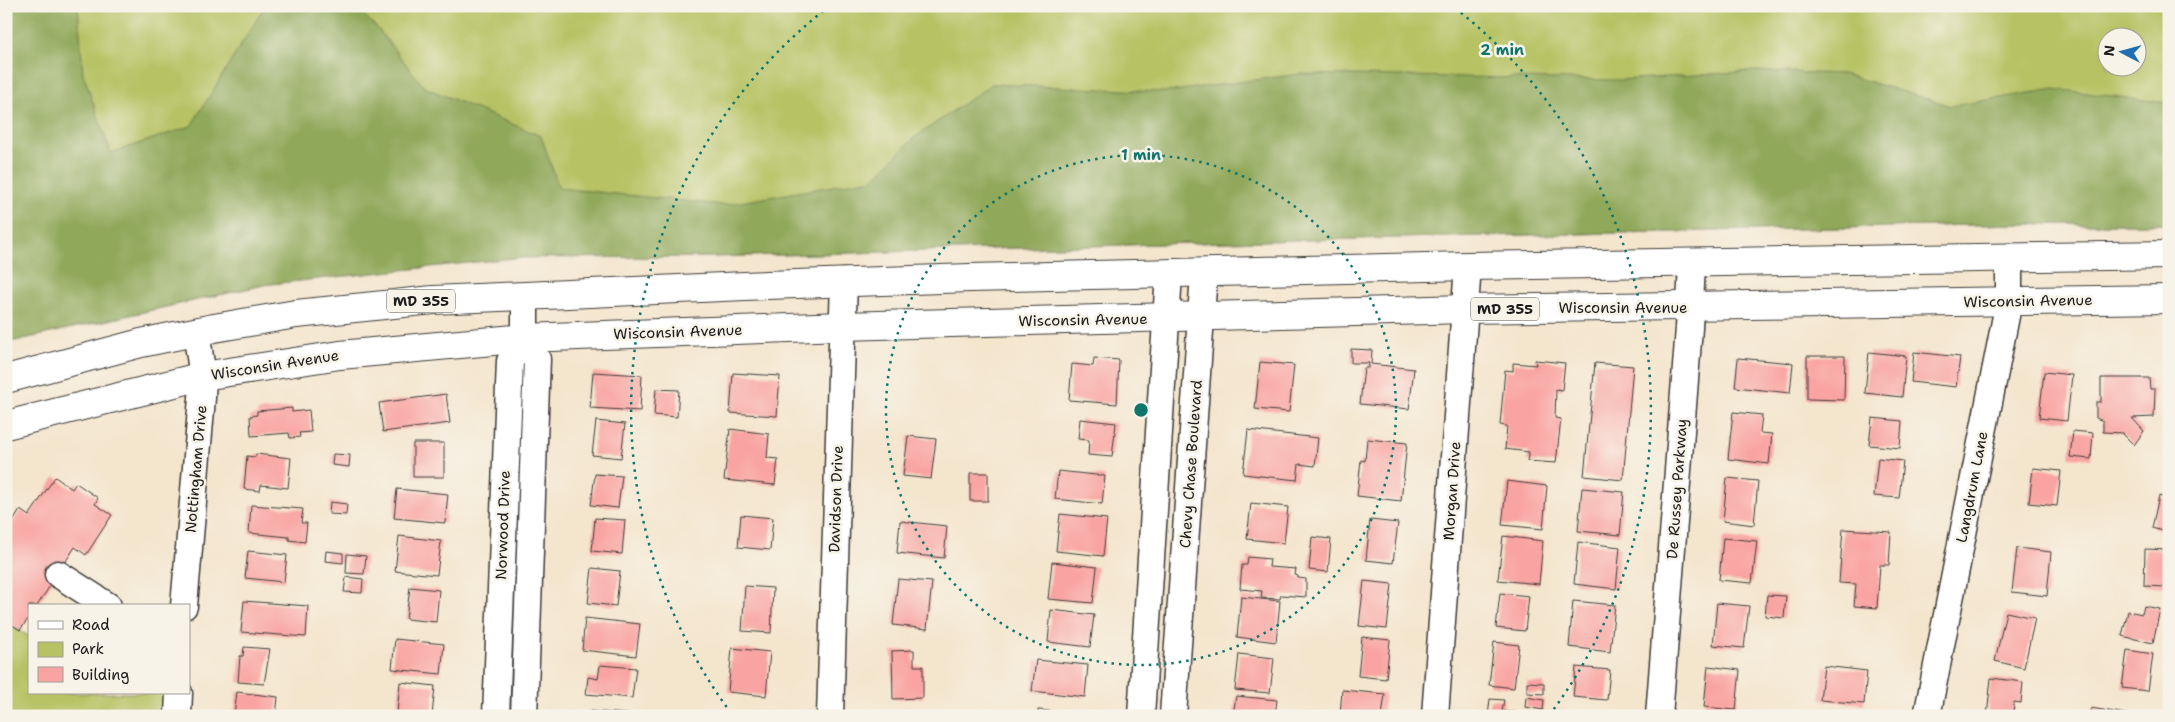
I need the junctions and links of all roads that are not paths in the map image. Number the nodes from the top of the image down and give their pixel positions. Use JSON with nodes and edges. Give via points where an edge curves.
{"nodes":[{"id":1,"x":2169,"y":254,"type":"edge"},
{"id":2,"x":2009,"y":257,"type":"junction"},
{"id":3,"x":1692,"y":263,"type":"junction"},
{"id":4,"x":1468,"y":266,"type":"junction"},
{"id":5,"x":1169,"y":274,"type":"junction"},
{"id":6,"x":1204,"y":274,"type":"junction"},
{"id":7,"x":844,"y":282,"type":"junction"},
{"id":8,"x":525,"y":296,"type":"junction"},
{"id":9,"x":2169,"y":299,"type":"edge"},
{"id":10,"x":2009,"y":301,"type":"junction"},
{"id":11,"x":1690,"y":307,"type":"junction"},
{"id":12,"x":1466,"y":309,"type":"junction"},
{"id":13,"x":1166,"y":318,"type":"junction"},
{"id":14,"x":1201,"y":318,"type":"junction"},
{"id":15,"x":842,"y":326,"type":"junction"},
{"id":16,"x":196,"y":332,"type":"junction"},
{"id":17,"x":525,"y":338,"type":"junction"},
{"id":18,"x":203,"y":376,"type":"junction"},
{"id":19,"x":6,"y":378,"type":"edge"},
{"id":20,"x":6,"y":425,"type":"edge"},
{"id":21,"x":501,"y":567,"type":"junction"},
{"id":22,"x":529,"y":568,"type":"junction"},
{"id":23,"x":58,"y":574,"type":"dead end"},
{"id":24,"x":105,"y":604,"type":"edge"},
{"id":25,"x":184,"y":604,"type":"edge"},
{"id":26,"x":1146,"y":651,"type":"junction"},
{"id":27,"x":1178,"y":654,"type":"junction"},
{"id":28,"x":179,"y":694,"type":"edge"},
{"id":29,"x":178,"y":716,"type":"edge"},
{"id":30,"x":496,"y":716,"type":"edge"},
{"id":31,"x":524,"y":716,"type":"edge"},
{"id":32,"x":830,"y":716,"type":"edge"},
{"id":33,"x":1140,"y":716,"type":"edge"},
{"id":34,"x":1173,"y":716,"type":"edge"},
{"id":35,"x":1435,"y":716,"type":"edge"},
{"id":36,"x":1659,"y":716,"type":"edge"},
{"id":37,"x":1927,"y":716,"type":"edge"}],
"edges":[{"from":1,"to":2,"type":"main road","number":"MD 355"},
{"from":2,"to":3,"type":"main road","number":"MD 355"},
{"from":2,"to":10,"type":"street","name":"Langdrum Lane"},
{"from":3,"to":4,"type":"main road","number":"MD 355"},
{"from":3,"to":11,"type":"street","name":"De Russey Parkway"},
{"from":4,"to":6,"type":"main road","number":"MD 355"},
{"from":4,"to":12,"type":"street","name":"Morgan Drive"},
{"from":5,"to":6,"type":"main road","number":"MD 355"},
{"from":5,"to":7,"type":"main road","number":"MD 355"},
{"from":5,"to":13,"type":"street"},
{"from":6,"to":14,"type":"street","name":"Chevy Chase Boulevard"},
{"from":7,"to":8,"type":"main road","number":"MD 355"},
{"from":7,"to":15,"type":"street","name":"Davidson Drive"},
{"from":8,"to":16,"type":"main road","number":"MD 355","via":[[432,300],[314,312]]},
{"from":8,"to":17,"type":"street","name":"Norwood Drive"},
{"from":9,"to":10,"type":"main road","name":"Wisconsin Avenue","number":"MD 355"},
{"from":10,"to":11,"type":"main road","name":"Wisconsin Avenue","number":"MD 355"},
{"from":10,"to":37,"type":"street","name":"Langdrum Lane"},
{"from":11,"to":12,"type":"main road","name":"Wisconsin Avenue","number":"MD 355"},
{"from":11,"to":36,"type":"street","name":"De Russey Parkway"},
{"from":12,"to":14,"type":"main road","name":"Wisconsin Avenue","number":"MD 355"},
{"from":12,"to":35,"type":"street","name":"Morgan Drive"},
{"from":13,"to":14,"type":"main road","name":"Wisconsin Avenue","number":"MD 355"},
{"from":13,"to":15,"type":"main road","name":"Wisconsin Avenue","number":"MD 355"},
{"from":13,"to":26,"type":"street"},
{"from":14,"to":27,"type":"street","name":"Chevy Chase Boulevard"},
{"from":15,"to":17,"type":"main road","name":"Wisconsin Avenue","number":"MD 355"},
{"from":15,"to":32,"type":"street","name":"Davidson Drive"},
{"from":16,"to":18,"type":"street","name":"Nottingham Drive"},
{"from":16,"to":19,"type":"main road","number":"MD 355"},
{"from":17,"to":18,"type":"main road","name":"Wisconsin Avenue","number":"MD 355","via":[[340,355]]},
{"from":17,"to":21,"type":"street","name":"Norwood Drive","via":[[510,361]]},
{"from":17,"to":22,"type":"street","name":"Norwood Drive","via":[[537,359]]},
{"from":18,"to":20,"type":"main road","name":"Wisconsin Avenue","number":"MD 355"},
{"from":18,"to":25,"type":"street","name":"Nottingham Drive"},
{"from":21,"to":22,"type":"street"},
{"from":21,"to":30,"type":"street","name":"Norwood Drive"},
{"from":22,"to":31,"type":"street","name":"Norwood Drive"},
{"from":23,"to":24,"type":"street"},
{"from":26,"to":27,"type":"street"},
{"from":26,"to":33,"type":"street"},
{"from":27,"to":34,"type":"street","name":"Chevy Chase Boulevard"},
{"from":28,"to":29,"type":"street"}]}
